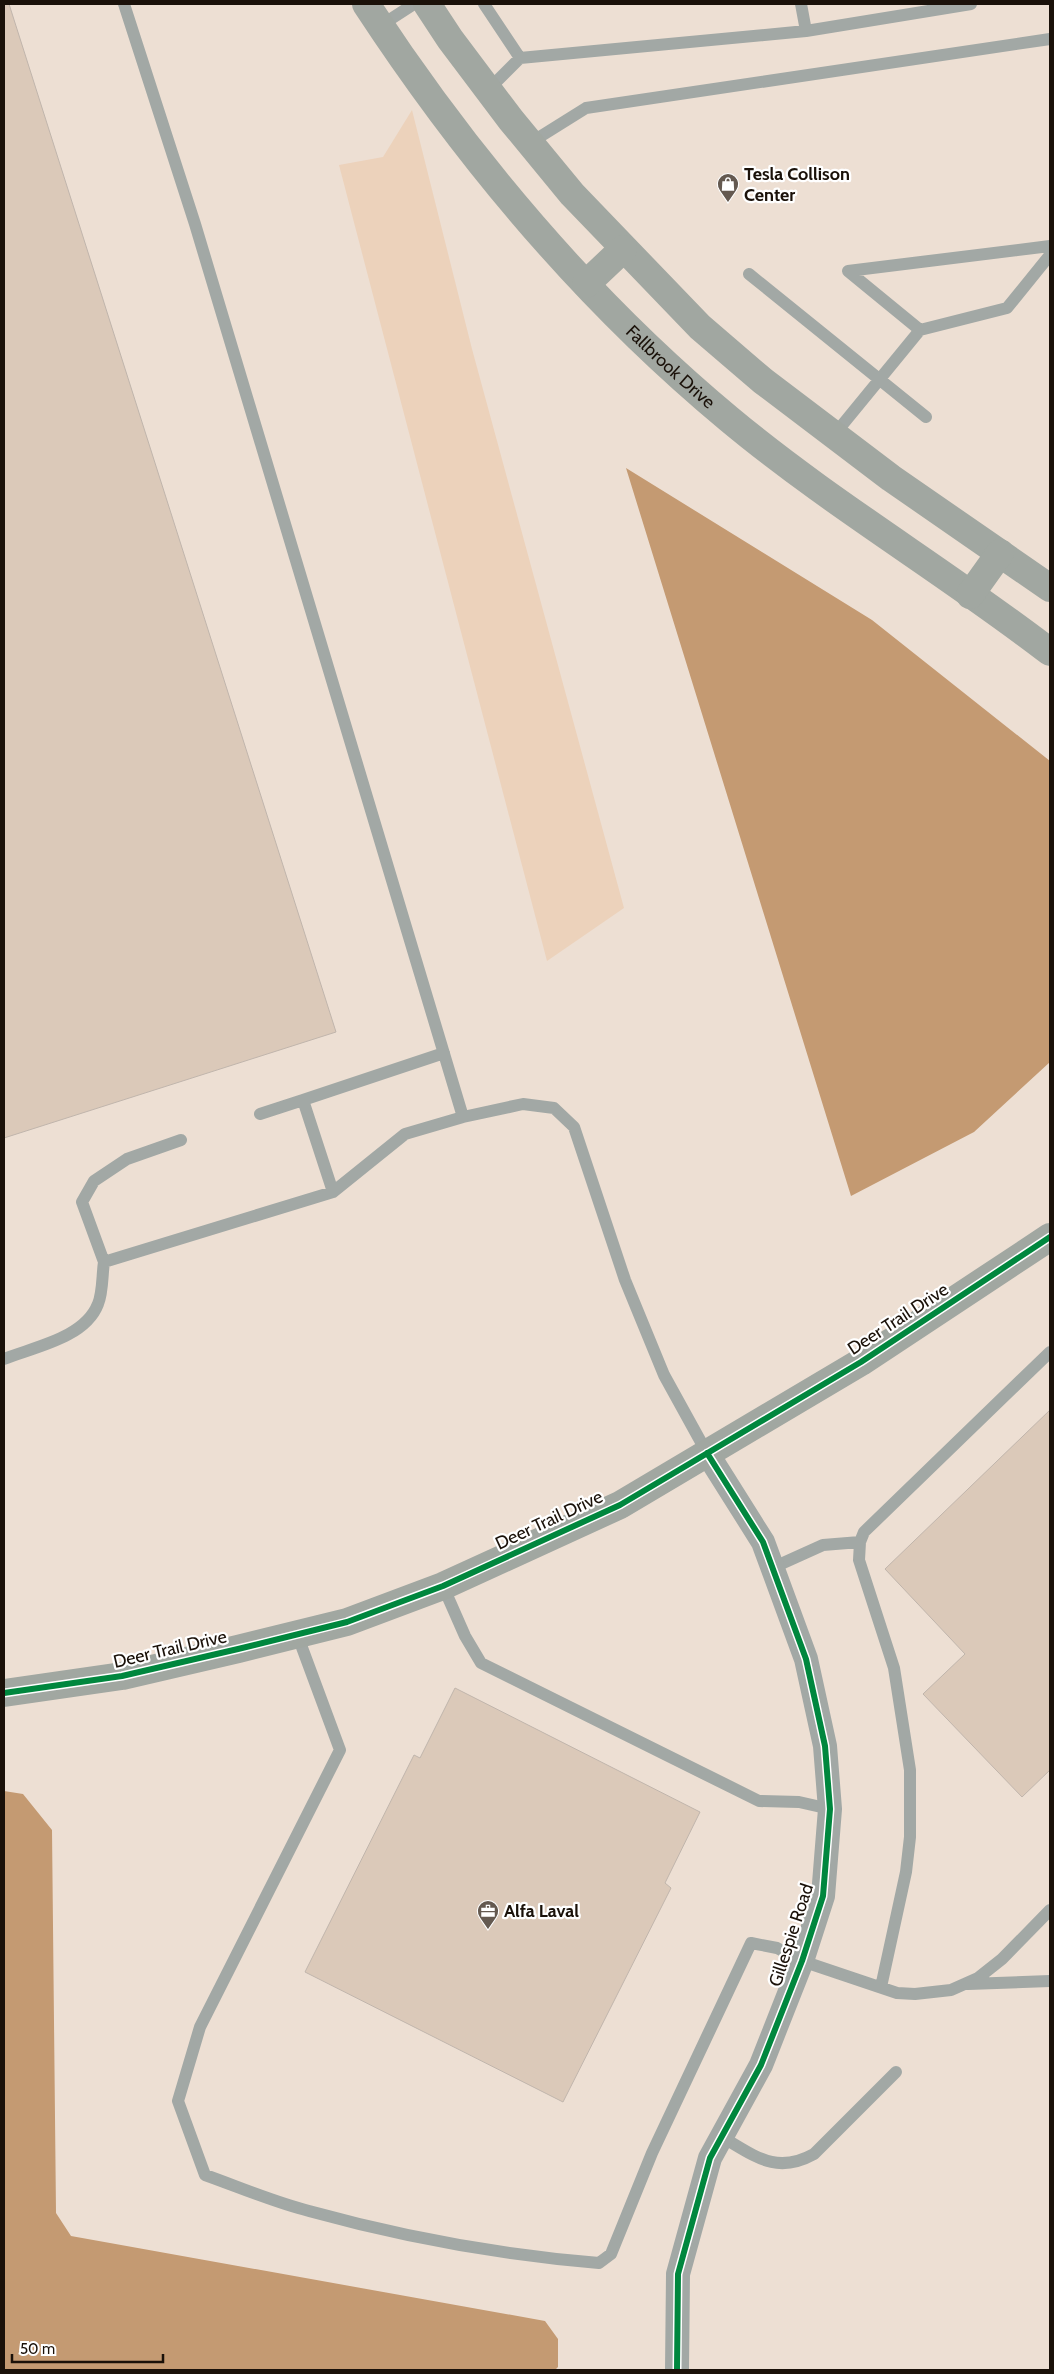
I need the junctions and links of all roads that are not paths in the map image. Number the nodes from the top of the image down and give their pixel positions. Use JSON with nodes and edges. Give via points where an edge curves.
{"nodes":[{"id":1,"x":124,"y":4,"type":"edge"},
{"id":2,"x":366,"y":4,"type":"edge"},
{"id":3,"x":414,"y":4,"type":"edge"},
{"id":4,"x":427,"y":4,"type":"edge"},
{"id":5,"x":484,"y":4,"type":"edge"},
{"id":6,"x":801,"y":4,"type":"edge"},
{"id":7,"x":971,"y":4,"type":"edge"},
{"id":8,"x":380,"y":26,"type":"junction"},
{"id":9,"x":806,"y":31,"type":"junction"},
{"id":10,"x":1050,"y":39,"type":"edge"},
{"id":11,"x":520,"y":58,"type":"junction"},
{"id":12,"x":488,"y":90,"type":"junction"},
{"id":13,"x":530,"y":143,"type":"junction"},
{"id":14,"x":1050,"y":246,"type":"edge"},
{"id":15,"x":623,"y":249,"type":"junction"},
{"id":16,"x":1050,"y":255,"type":"edge"},
{"id":17,"x":749,"y":274,"type":"dead end"},
{"id":18,"x":586,"y":284,"type":"junction"},
{"id":19,"x":920,"y":330,"type":"junction"},
{"id":20,"x":879,"y":380,"type":"junction"},
{"id":21,"x":926,"y":417,"type":"dead end"},
{"id":22,"x":834,"y":435,"type":"junction"},
{"id":23,"x":1000,"y":553,"type":"junction"},
{"id":24,"x":1050,"y":588,"type":"edge"},
{"id":25,"x":970,"y":595,"type":"junction"},
{"id":26,"x":1050,"y":652,"type":"edge"},
{"id":27,"x":444,"y":1053,"type":"junction"},
{"id":28,"x":303,"y":1100,"type":"junction"},
{"id":29,"x":260,"y":1114,"type":"dead end"},
{"id":30,"x":463,"y":1117,"type":"junction"},
{"id":31,"x":181,"y":1140,"type":"dead end"},
{"id":32,"x":333,"y":1192,"type":"junction"},
{"id":33,"x":1050,"y":1237,"type":"edge"},
{"id":34,"x":104,"y":1262,"type":"junction"},
{"id":35,"x":1050,"y":1352,"type":"edge"},
{"id":36,"x":4,"y":1358,"type":"edge"},
{"id":37,"x":707,"y":1453,"type":"junction"},
{"id":38,"x":860,"y":1542,"type":"junction"},
{"id":39,"x":772,"y":1568,"type":"junction"},
{"id":40,"x":443,"y":1586,"type":"junction"},
{"id":41,"x":297,"y":1634,"type":"junction"},
{"id":42,"x":4,"y":1693,"type":"edge"},
{"id":43,"x":830,"y":1809,"type":"junction"},
{"id":44,"x":1050,"y":1910,"type":"edge"},
{"id":45,"x":802,"y":1961,"type":"junction"},
{"id":46,"x":1050,"y":1981,"type":"edge"},
{"id":47,"x":962,"y":1984,"type":"junction"},
{"id":48,"x":881,"y":1987,"type":"junction"},
{"id":49,"x":896,"y":2072,"type":"dead end"},
{"id":50,"x":722,"y":2137,"type":"junction"},
{"id":51,"x":677,"y":2370,"type":"edge"}],
"edges":[{"from":1,"to":27,"type":"lane","via":[[195,224]]},
{"from":2,"to":8,"type":"main road","name":"Fallbrook Drive"},
{"from":3,"to":8,"type":"lane"},
{"from":4,"to":12,"type":"main road"},
{"from":5,"to":11,"type":"lane"},
{"from":6,"to":9,"type":"lane"},
{"from":7,"to":9,"type":"lane"},
{"from":8,"to":18,"type":"main road","name":"Fallbrook Drive","via":[[471,152],[533,228]]},
{"from":9,"to":11,"type":"lane"},
{"from":10,"to":13,"type":"lane","via":[[586,108]]},
{"from":11,"to":12,"type":"lane"},
{"from":12,"to":13,"type":"main road"},
{"from":13,"to":15,"type":"main road"},
{"from":14,"to":19,"type":"lane","via":[[848,271]]},
{"from":15,"to":18,"type":"main road"},
{"from":15,"to":22,"type":"main road","via":[[700,327],[763,381]]},
{"from":16,"to":19,"type":"lane","via":[[1006,308]]},
{"from":17,"to":20,"type":"lane"},
{"from":18,"to":25,"type":"main road","name":"Fallbrook Drive","via":[[665,365],[731,421],[862,520]]},
{"from":19,"to":20,"type":"lane"},
{"from":20,"to":21,"type":"lane"},
{"from":20,"to":22,"type":"lane"},
{"from":22,"to":23,"type":"main road"},
{"from":23,"to":24,"type":"main road"},
{"from":23,"to":25,"type":"main road"},
{"from":25,"to":26,"type":"main road","name":"Fallbrook Drive"},
{"from":27,"to":28,"type":"lane"},
{"from":27,"to":30,"type":"lane"},
{"from":28,"to":29,"type":"lane"},
{"from":28,"to":32,"type":"lane"},
{"from":30,"to":32,"type":"lane","via":[[405,1134]]},
{"from":30,"to":37,"type":"lane","via":[[523,1104],[554,1108],[574,1126],[625,1280],[664,1375]]},
{"from":31,"to":34,"type":"lane","via":[[127,1159],[94,1181],[82,1202]]},
{"from":32,"to":34,"type":"lane"},
{"from":33,"to":37,"type":"main road","name":"Deer Trail Drive","via":[[860,1362]]},
{"from":34,"to":36,"type":"lane","via":[[98,1304],[88,1322],[66,1335]]},
{"from":35,"to":38,"type":"lane","via":[[864,1532]]},
{"from":37,"to":39,"type":"street","name":"Gillespie Road","via":[[763,1542]]},
{"from":37,"to":40,"type":"main road","name":"Deer Trail Drive","via":[[620,1505]]},
{"from":38,"to":39,"type":"lane","via":[[822,1545]]},
{"from":38,"to":48,"type":"lane","via":[[859,1560],[894,1668],[910,1770],[910,1837],[906,1872]]},
{"from":39,"to":43,"type":"street","name":"Gillespie Road","via":[[806,1659],[825,1746]]},
{"from":40,"to":41,"type":"main road","name":"Deer Trail Drive","via":[[347,1622]]},
{"from":40,"to":43,"type":"lane","via":[[481,1663],[759,1801],[798,1802]]},
{"from":41,"to":42,"type":"main road","name":"Deer Trail Drive","via":[[122,1676]]},
{"from":41,"to":45,"type":"lane","via":[[340,1750],[200,2027],[178,2102],[205,2175],[308,2211],[433,2239],[544,2258],[599,2263],[611,2254],[652,2153],[751,1943],[777,1948]]},
{"from":43,"to":45,"type":"street","name":"Gillespie Road","via":[[823,1896]]},
{"from":44,"to":47,"type":"lane","via":[[1002,1959],[978,1978]]},
{"from":45,"to":48,"type":"lane"},
{"from":45,"to":50,"type":"street","name":"Gillespie Road","via":[[761,2065]]},
{"from":46,"to":47,"type":"lane"},
{"from":47,"to":48,"type":"lane","via":[[951,1990],[915,1994],[897,1993]]},
{"from":49,"to":50,"type":"lane","via":[[814,2154],[802,2160],[790,2164],[770,2163]]},
{"from":50,"to":51,"type":"street","name":"Gillespie Road","via":[[710,2158],[678,2274]]}]}
